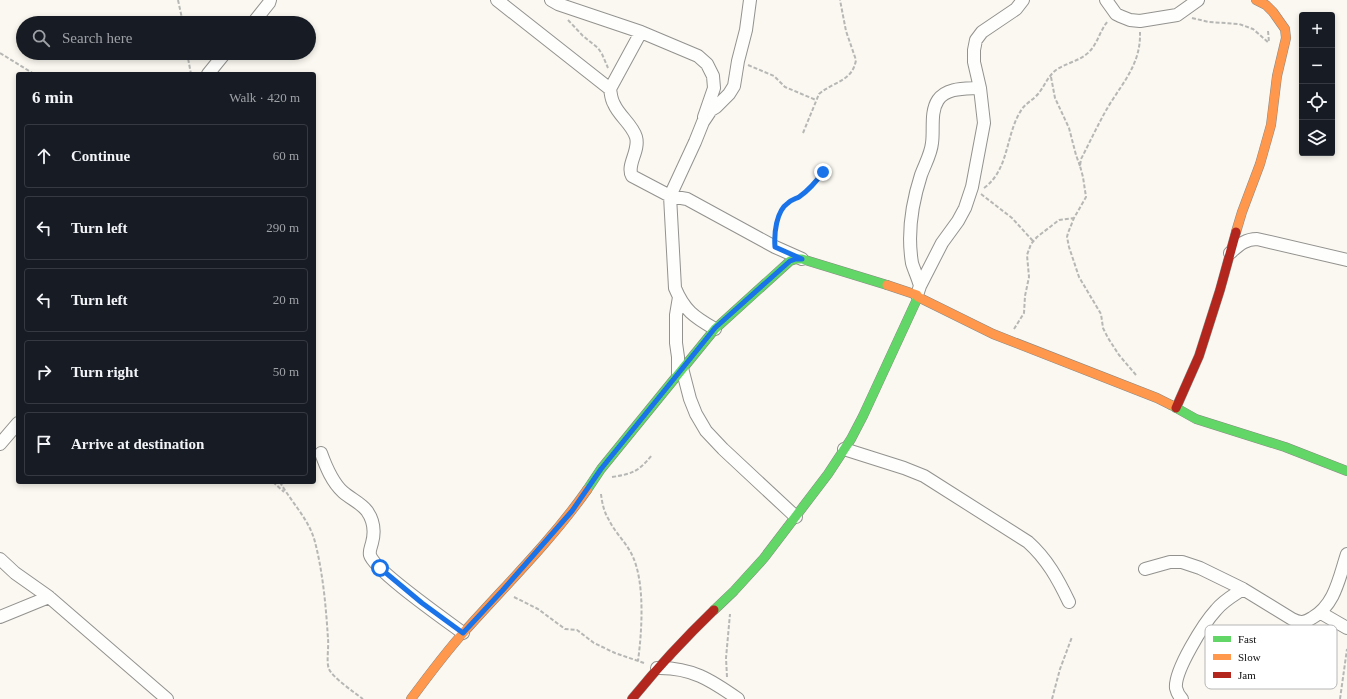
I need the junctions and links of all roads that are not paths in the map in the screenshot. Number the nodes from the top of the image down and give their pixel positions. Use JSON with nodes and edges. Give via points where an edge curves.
{"nodes":[{"id":1,"x":270,"y":0,"type":"edge"},
{"id":2,"x":497,"y":0,"type":"edge"},
{"id":3,"x":750,"y":0,"type":"edge"},
{"id":4,"x":1023,"y":0,"type":"edge"},
{"id":5,"x":1106,"y":0,"type":"edge"},
{"id":6,"x":1198,"y":0,"type":"edge"},
{"id":7,"x":1256,"y":0,"type":"edge"},
{"id":8,"x":554,"y":2,"type":"edge"},
{"id":9,"x":259,"y":16,"type":"edge"},
{"id":10,"x":641,"y":32,"type":"junction"},
{"id":11,"x":219,"y":60,"type":"edge"},
{"id":12,"x":210,"y":72,"type":"edge"},
{"id":13,"x":611,"y":86,"type":"junction"},
{"id":14,"x":980,"y":88,"type":"junction"},
{"id":15,"x":702,"y":122,"type":"junction"},
{"id":16,"x":670,"y":196,"type":"junction"},
{"id":17,"x":1230,"y":253,"type":"junction"},
{"id":18,"x":802,"y":259,"type":"junction"},
{"id":19,"x":1347,"y":260,"type":"edge"},
{"id":20,"x":918,"y":293,"type":"junction"},
{"id":21,"x":679,"y":297,"type":"junction"},
{"id":22,"x":715,"y":328,"type":"junction"},
{"id":23,"x":680,"y":370,"type":"junction"},
{"id":24,"x":1176,"y":408,"type":"junction"},
{"id":25,"x":16,"y":425,"type":"edge"},
{"id":26,"x":0,"y":444,"type":"edge"},
{"id":27,"x":844,"y":449,"type":"junction"},
{"id":28,"x":320,"y":453,"type":"dead end"},
{"id":29,"x":1347,"y":471,"type":"edge"},
{"id":30,"x":796,"y":517,"type":"junction"},
{"id":31,"x":1347,"y":554,"type":"edge"},
{"id":32,"x":0,"y":559,"type":"edge"},
{"id":33,"x":1145,"y":569,"type":"dead end"},
{"id":34,"x":1243,"y":589,"type":"junction"},
{"id":35,"x":49,"y":597,"type":"junction"},
{"id":36,"x":1069,"y":602,"type":"dead end"},
{"id":37,"x":1321,"y":613,"type":"junction"},
{"id":38,"x":0,"y":617,"type":"edge"},
{"id":39,"x":1205,"y":625,"type":"edge"},
{"id":40,"x":1205,"y":625,"type":"edge"},
{"id":41,"x":1347,"y":628,"type":"edge"},
{"id":42,"x":463,"y":633,"type":"junction"},
{"id":43,"x":657,"y":668,"type":"junction"},
{"id":44,"x":167,"y":699,"type":"edge"},
{"id":45,"x":411,"y":699,"type":"edge"},
{"id":46,"x":632,"y":699,"type":"edge"},
{"id":47,"x":738,"y":699,"type":"edge"},
{"id":48,"x":1182,"y":699,"type":"edge"}],
"edges":[{"from":1,"to":9,"type":"street"},
{"from":2,"to":13,"type":"street"},
{"from":3,"to":15,"type":"street","via":[[746,30],[732,89]]},
{"from":4,"to":14,"type":"street","via":[[1016,9],[977,37],[974,62]]},
{"from":5,"to":6,"type":"street","via":[[1116,14],[1140,21],[1177,14]]},
{"from":7,"to":17,"type":"street","via":[[1268,6],[1285,29],[1286,38],[1277,76],[1271,125]]},
{"from":8,"to":10,"type":"street"},
{"from":10,"to":13,"type":"street"},
{"from":10,"to":15,"type":"street","via":[[698,56],[707,64],[713,76],[714,88]]},
{"from":11,"to":12,"type":"street"},
{"from":13,"to":16,"type":"street","via":[[612,102],[636,136],[637,148],[630,170],[632,176]]},
{"from":14,"to":20,"type":"street","via":[[984,123],[972,187],[965,208],[942,243]]},
{"from":14,"to":20,"type":"street","via":[[952,90],[942,96],[936,106],[932,142],[911,216],[912,263]]},
{"from":15,"to":16,"type":"street"},
{"from":16,"to":18,"type":"street","via":[[687,199]]},
{"from":16,"to":21,"type":"street","via":[[675,288]]},
{"from":17,"to":19,"type":"street","via":[[1243,242],[1257,239]]},
{"from":17,"to":24,"type":"street","via":[[1199,356]]},
{"from":18,"to":20,"type":"street"},
{"from":18,"to":22,"type":"street","via":[[790,261]]},
{"from":20,"to":24,"type":"street","via":[[1007,340],[1157,398]]},
{"from":20,"to":27,"type":"street","via":[[863,416]]},
{"from":21,"to":22,"type":"street","via":[[687,309],[701,321]]},
{"from":21,"to":23,"type":"street","via":[[676,342]]},
{"from":22,"to":23,"type":"street"},
{"from":23,"to":30,"type":"street","via":[[696,414],[706,431]]},
{"from":23,"to":42,"type":"street","via":[[601,469],[572,511]]},
{"from":24,"to":29,"type":"street","via":[[1196,420],[1285,447]]},
{"from":25,"to":26,"type":"street"},
{"from":27,"to":30,"type":"street"},
{"from":27,"to":36,"type":"street","via":[[924,476],[1028,542],[1041,554]]},
{"from":28,"to":42,"type":"street","via":[[335,482],[343,492],[367,511],[373,522],[374,533],[369,554],[372,559],[416,598]]},
{"from":30,"to":43,"type":"street","via":[[734,591]]},
{"from":31,"to":37,"type":"street","via":[[1328,606]]},
{"from":32,"to":35,"type":"street"},
{"from":33,"to":34,"type":"street","via":[[1170,562],[1182,562]]},
{"from":34,"to":37,"type":"street","via":[[1292,620],[1307,621]]},
{"from":34,"to":39,"type":"street","via":[[1216,609]]},
{"from":35,"to":38,"type":"street"},
{"from":35,"to":44,"type":"street"},
{"from":37,"to":41,"type":"street"},
{"from":40,"to":48,"type":"street","via":[[1182,664],[1177,680],[1176,689]]},
{"from":42,"to":45,"type":"street"},
{"from":43,"to":46,"type":"street"},
{"from":43,"to":47,"type":"street","via":[[689,671]]}]}
